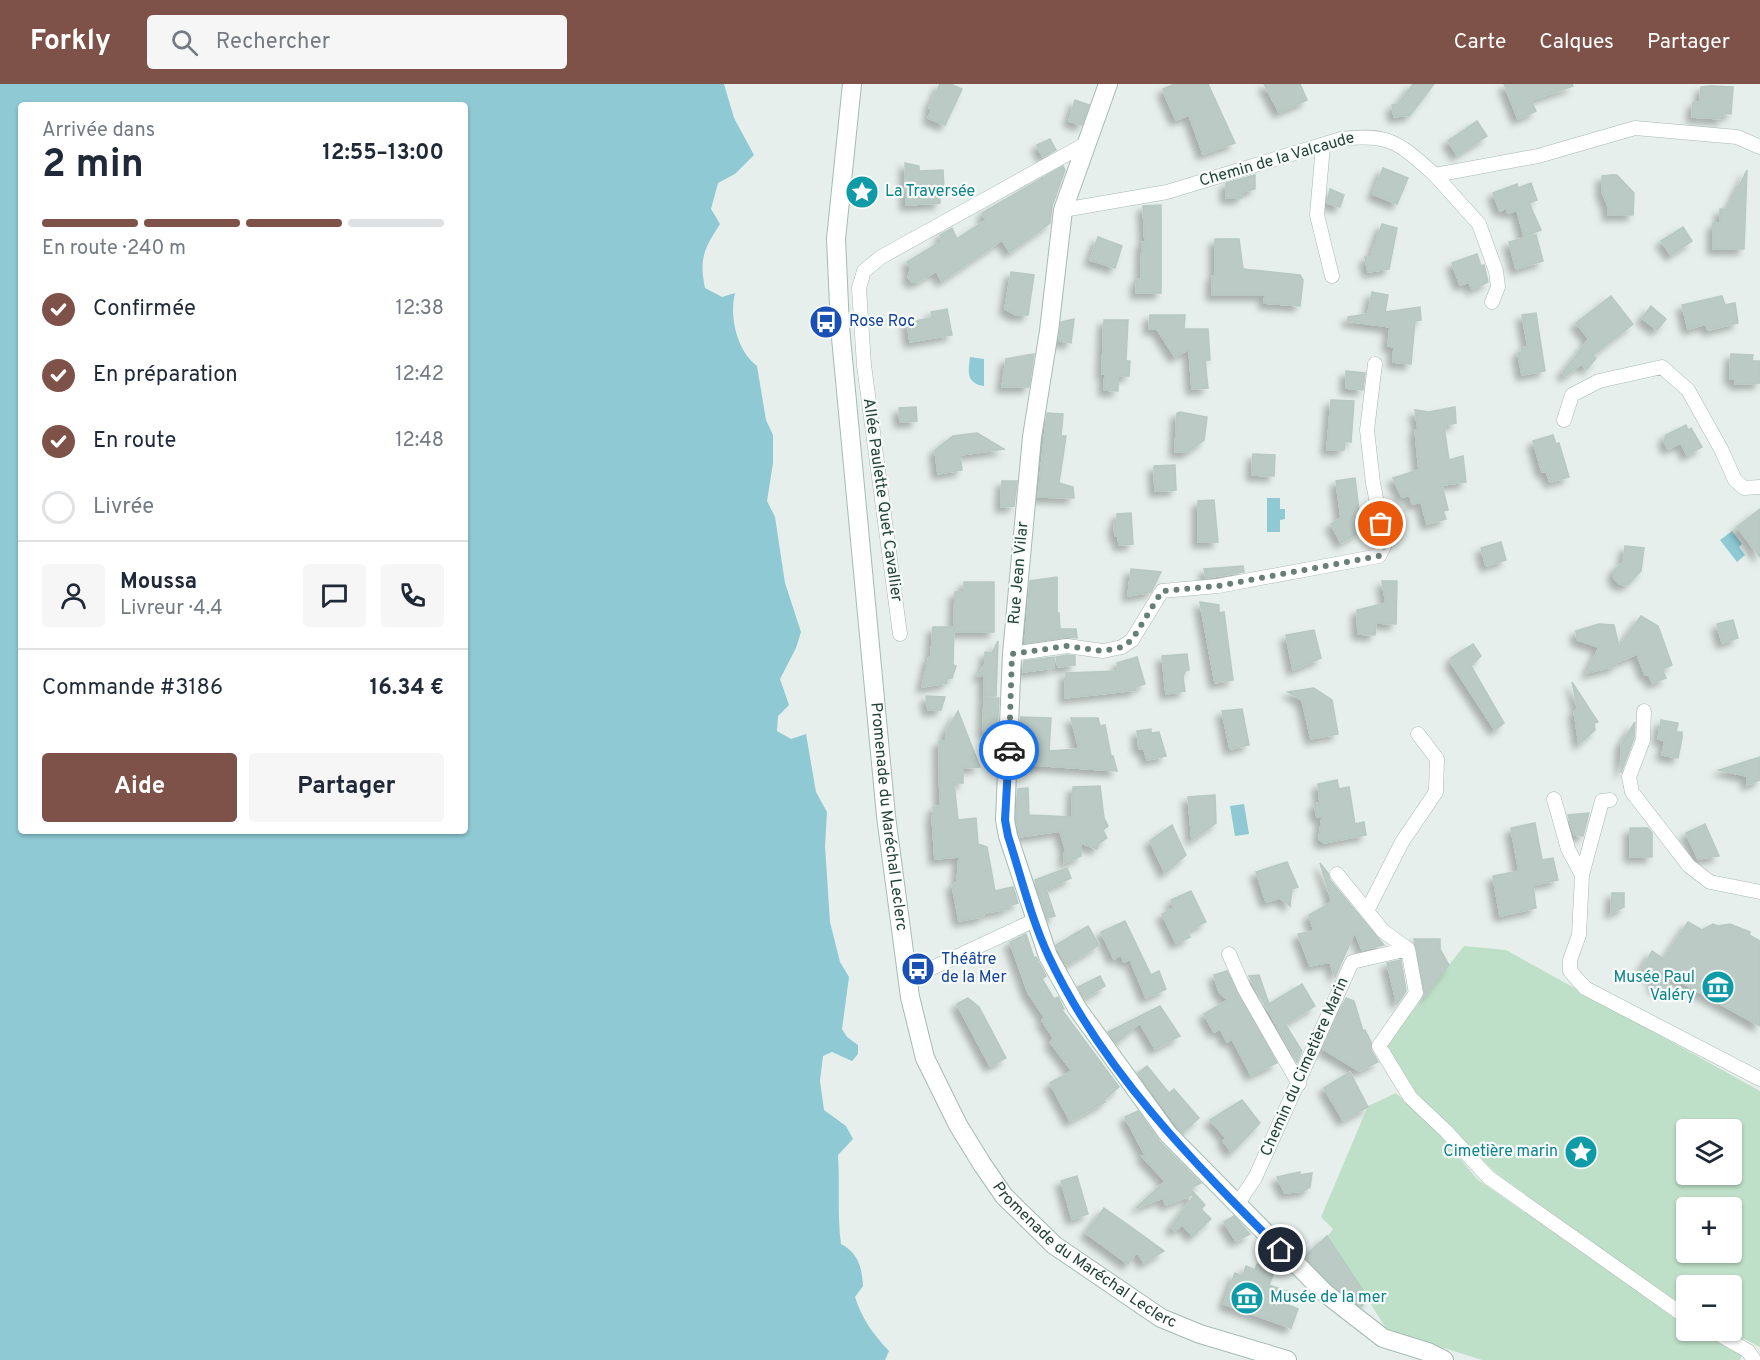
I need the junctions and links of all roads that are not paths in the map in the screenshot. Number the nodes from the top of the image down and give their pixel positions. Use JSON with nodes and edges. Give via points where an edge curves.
{"nodes":[{"id":1,"x":852,"y":84,"type":"edge"},
{"id":2,"x":1108,"y":84,"type":"edge"},
{"id":3,"x":1089,"y":142,"type":"junction"},
{"id":4,"x":1323,"y":145,"type":"junction"},
{"id":5,"x":1760,"y":147,"type":"edge"},
{"id":6,"x":1435,"y":175,"type":"junction"},
{"id":7,"x":1063,"y":210,"type":"junction"},
{"id":8,"x":1332,"y":276,"type":"dead end"},
{"id":9,"x":1492,"y":302,"type":"dead end"},
{"id":10,"x":1375,"y":364,"type":"dead end"},
{"id":11,"x":864,"y":365,"type":"junction"},
{"id":12,"x":843,"y":367,"type":"junction"},
{"id":13,"x":1564,"y":420,"type":"dead end"},
{"id":14,"x":1760,"y":487,"type":"edge"},
{"id":15,"x":900,"y":634,"type":"dead end"},
{"id":16,"x":1012,"y":654,"type":"junction"},
{"id":17,"x":1644,"y":711,"type":"dead end"},
{"id":18,"x":1418,"y":734,"type":"dead end"},
{"id":19,"x":1603,"y":798,"type":"dead end"},
{"id":20,"x":1554,"y":799,"type":"dead end"},
{"id":21,"x":1337,"y":874,"type":"dead end"},
{"id":22,"x":1582,"y":875,"type":"junction"},
{"id":23,"x":1760,"y":892,"type":"edge"},
{"id":24,"x":1367,"y":911,"type":"junction"},
{"id":25,"x":1035,"y":920,"type":"junction"},
{"id":26,"x":1408,"y":949,"type":"junction"},
{"id":27,"x":1229,"y":954,"type":"dead end"},
{"id":28,"x":932,"y":968,"type":"dead end"},
{"id":29,"x":1760,"y":1079,"type":"edge"},
{"id":30,"x":1299,"y":1083,"type":"junction"},
{"id":31,"x":1236,"y":1206,"type":"junction"},
{"id":32,"x":1676,"y":1310,"type":"edge"},
{"id":33,"x":1730,"y":1341,"type":"edge"},
{"id":34,"x":1287,"y":1360,"type":"edge"},
{"id":35,"x":1444,"y":1360,"type":"edge"},
{"id":36,"x":1754,"y":1360,"type":"edge"}],
"edges":[{"from":1,"to":12,"type":"street","name":"Promenade du Maréchal Leclerc","via":[[836,239]]},
{"from":2,"to":3,"type":"street","name":"Rue Jean Vilar"},
{"from":3,"to":7,"type":"street","name":"Rue Jean Vilar"},
{"from":3,"to":11,"type":"street","name":"Allée Paulette Quet Cavallier","via":[[881,257],[864,271],[859,288]]},
{"from":4,"to":6,"type":"street","name":"Chemin de la Valcaude","via":[[1367,136],[1388,138]]},
{"from":4,"to":7,"type":"street","name":"Chemin de la Valcaude","via":[[1167,192]]},
{"from":4,"to":8,"type":"street","via":[[1317,215]]},
{"from":5,"to":6,"type":"street","via":[[1737,137],[1635,128],[1538,156]]},
{"from":6,"to":9,"type":"street","name":"Chemin de la Valcaude","via":[[1479,224],[1497,279]]},
{"from":7,"to":16,"type":"street","name":"Rue Jean Vilar","via":[[1032,437]]},
{"from":10,"to":16,"type":"street","via":[[1367,430],[1385,544],[1379,556],[1218,586],[1162,591],[1132,640],[1122,647],[1103,651],[1067,646]]},
{"from":11,"to":12,"type":"street"},
{"from":11,"to":15,"type":"street","name":"Allée Paulette Quet Cavallier"},
{"from":12,"to":34,"type":"street","name":"Promenade du Maréchal Leclerc","via":[[886,816],[910,997],[925,1058],[958,1125],[1004,1196],[1054,1245],[1161,1318]]},
{"from":13,"to":14,"type":"street","via":[[1572,395],[1599,381],[1662,367],[1688,390],[1735,480],[1744,488]]},
{"from":16,"to":25,"type":"street","name":"Rue Jean Vilar","via":[[1005,820]]},
{"from":17,"to":23,"type":"street","via":[[1643,740],[1629,777],[1632,792],[1689,866],[1710,882]]},
{"from":18,"to":24,"type":"street","via":[[1437,759],[1436,792],[1402,842]]},
{"from":19,"to":22,"type":"street"},
{"from":20,"to":22,"type":"street","via":[[1568,849]]},
{"from":21,"to":24,"type":"street"},
{"from":22,"to":29,"type":"street","via":[[1579,934],[1570,971],[1585,987]]},
{"from":24,"to":26,"type":"street","via":[[1383,931]]},
{"from":25,"to":28,"type":"street"},
{"from":25,"to":31,"type":"street","name":"Rue Jean Vilar","via":[[1048,956],[1071,998],[1112,1060],[1168,1134]]},
{"from":26,"to":30,"type":"street","name":"Chemin du Cimetière Marin","via":[[1352,962]]},
{"from":26,"to":32,"type":"street","via":[[1416,993],[1380,1046],[1410,1097],[1488,1177]]},
{"from":27,"to":30,"type":"street","via":[[1244,988]]},
{"from":30,"to":31,"type":"street","name":"Chemin du Cimetière Marin","via":[[1255,1178]]},
{"from":31,"to":35,"type":"street","name":"Rue Jean Vilar","via":[[1325,1293],[1383,1338]]},
{"from":33,"to":36,"type":"street","via":[[1748,1351]]}]}
